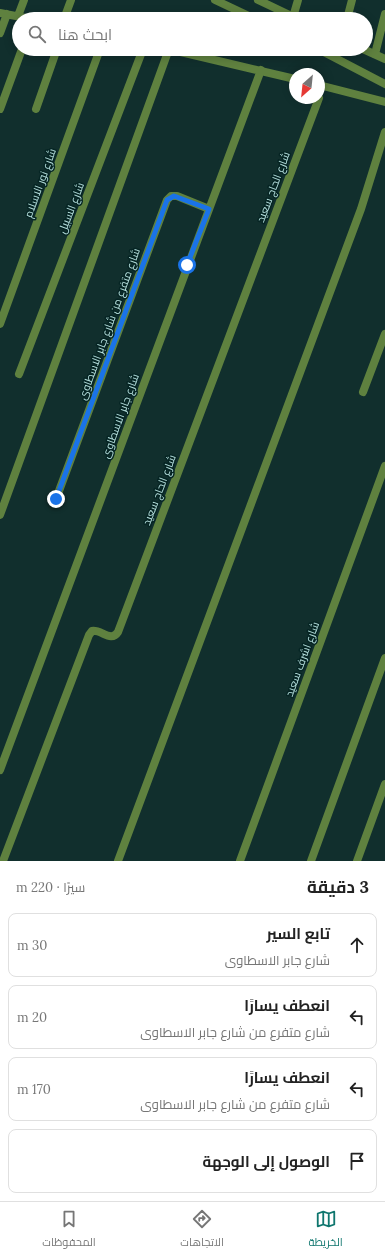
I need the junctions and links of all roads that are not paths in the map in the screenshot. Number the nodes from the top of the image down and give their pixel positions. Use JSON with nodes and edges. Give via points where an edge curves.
{"nodes":[{"id":1,"x":24,"y":0,"type":"edge"},
{"id":2,"x":71,"y":0,"type":"edge"},
{"id":3,"x":215,"y":0,"type":"edge"},
{"id":4,"x":258,"y":0,"type":"edge"},
{"id":5,"x":298,"y":0,"type":"edge"},
{"id":6,"x":352,"y":0,"type":"edge"},
{"id":7,"x":20,"y":12,"type":"edge"},
{"id":8,"x":67,"y":12,"type":"edge"},
{"id":9,"x":240,"y":12,"type":"edge"},
{"id":10,"x":283,"y":12,"type":"edge"},
{"id":11,"x":297,"y":12,"type":"edge"},
{"id":12,"x":348,"y":12,"type":"edge"},
{"id":13,"x":4,"y":13,"type":"edge"},
{"id":14,"x":385,"y":14,"type":"edge"},
{"id":15,"x":0,"y":33,"type":"edge"},
{"id":16,"x":375,"y":54,"type":"joint"},
{"id":17,"x":19,"y":56,"type":"edge"},
{"id":18,"x":55,"y":56,"type":"edge"},
{"id":19,"x":97,"y":56,"type":"edge"},
{"id":20,"x":140,"y":56,"type":"edge"},
{"id":21,"x":166,"y":56,"type":"edge"},
{"id":22,"x":200,"y":56,"type":"edge"},
{"id":23,"x":341,"y":56,"type":"edge"},
{"id":24,"x":385,"y":59,"type":"edge"},
{"id":25,"x":261,"y":70,"type":"junction"},
{"id":26,"x":289,"y":77,"type":"edge"},
{"id":27,"x":385,"y":84,"type":"edge"},
{"id":28,"x":325,"y":87,"type":"edge"},
{"id":29,"x":385,"y":102,"type":"edge"},
{"id":30,"x":317,"y":104,"type":"edge"},
{"id":31,"x":0,"y":108,"type":"edge"},
{"id":32,"x":36,"y":109,"type":"dead end"},
{"id":33,"x":385,"y":132,"type":"edge"},
{"id":34,"x":209,"y":209,"type":"junction"},
{"id":35,"x":0,"y":324,"type":"edge"},
{"id":36,"x":385,"y":334,"type":"edge"},
{"id":37,"x":19,"y":374,"type":"dead end"},
{"id":38,"x":363,"y":392,"type":"dead end"},
{"id":39,"x":385,"y":466,"type":"edge"},
{"id":40,"x":56,"y":499,"type":"dead end"},
{"id":41,"x":0,"y":515,"type":"edge"},
{"id":42,"x":385,"y":658,"type":"edge"},
{"id":43,"x":0,"y":770,"type":"edge"},
{"id":44,"x":385,"y":784,"type":"edge"},
{"id":45,"x":3,"y":861,"type":"edge"},
{"id":46,"x":118,"y":861,"type":"edge"},
{"id":47,"x":240,"y":861,"type":"edge"},
{"id":48,"x":312,"y":861,"type":"edge"},
{"id":49,"x":357,"y":861,"type":"edge"}],
"edges":[{"from":1,"to":7,"type":"street"},
{"from":2,"to":8,"type":"street"},
{"from":3,"to":9,"type":"street"},
{"from":4,"to":10,"type":"street"},
{"from":5,"to":11,"type":"street"},
{"from":6,"to":12,"type":"street"},
{"from":13,"to":15,"type":"street"},
{"from":14,"to":16,"type":"street"},
{"from":16,"to":24,"type":"street"},
{"from":17,"to":31,"type":"street"},
{"from":18,"to":32,"type":"street"},
{"from":19,"to":35,"type":"street","name":"شارع نور الاسلام"},
{"from":20,"to":37,"type":"street","name":"شارع السبيل"},
{"from":21,"to":41,"type":"street"},
{"from":22,"to":25,"type":"street"},
{"from":23,"to":27,"type":"street"},
{"from":25,"to":26,"type":"street"},
{"from":25,"to":34,"type":"street","name":"شارع جابر الاسطاوى"},
{"from":28,"to":29,"type":"street"},
{"from":30,"to":45,"type":"street","name":"شارع الحاج سعيد","via":[[118,632],[112,637],[97,630],[88,635]]},
{"from":33,"to":46,"type":"street","via":[[361,209]]},
{"from":34,"to":40,"type":"street","name":"شارع متفرع من شارع جابر الاسطاوى","via":[[176,196],[171,196],[167,200]]},
{"from":34,"to":43,"type":"street","name":"شارع جابر الاسطاوى"},
{"from":36,"to":38,"type":"street"},
{"from":39,"to":47,"type":"street","name":"شارع اشرف سعيد"},
{"from":42,"to":48,"type":"street"},
{"from":44,"to":49,"type":"street"}]}
